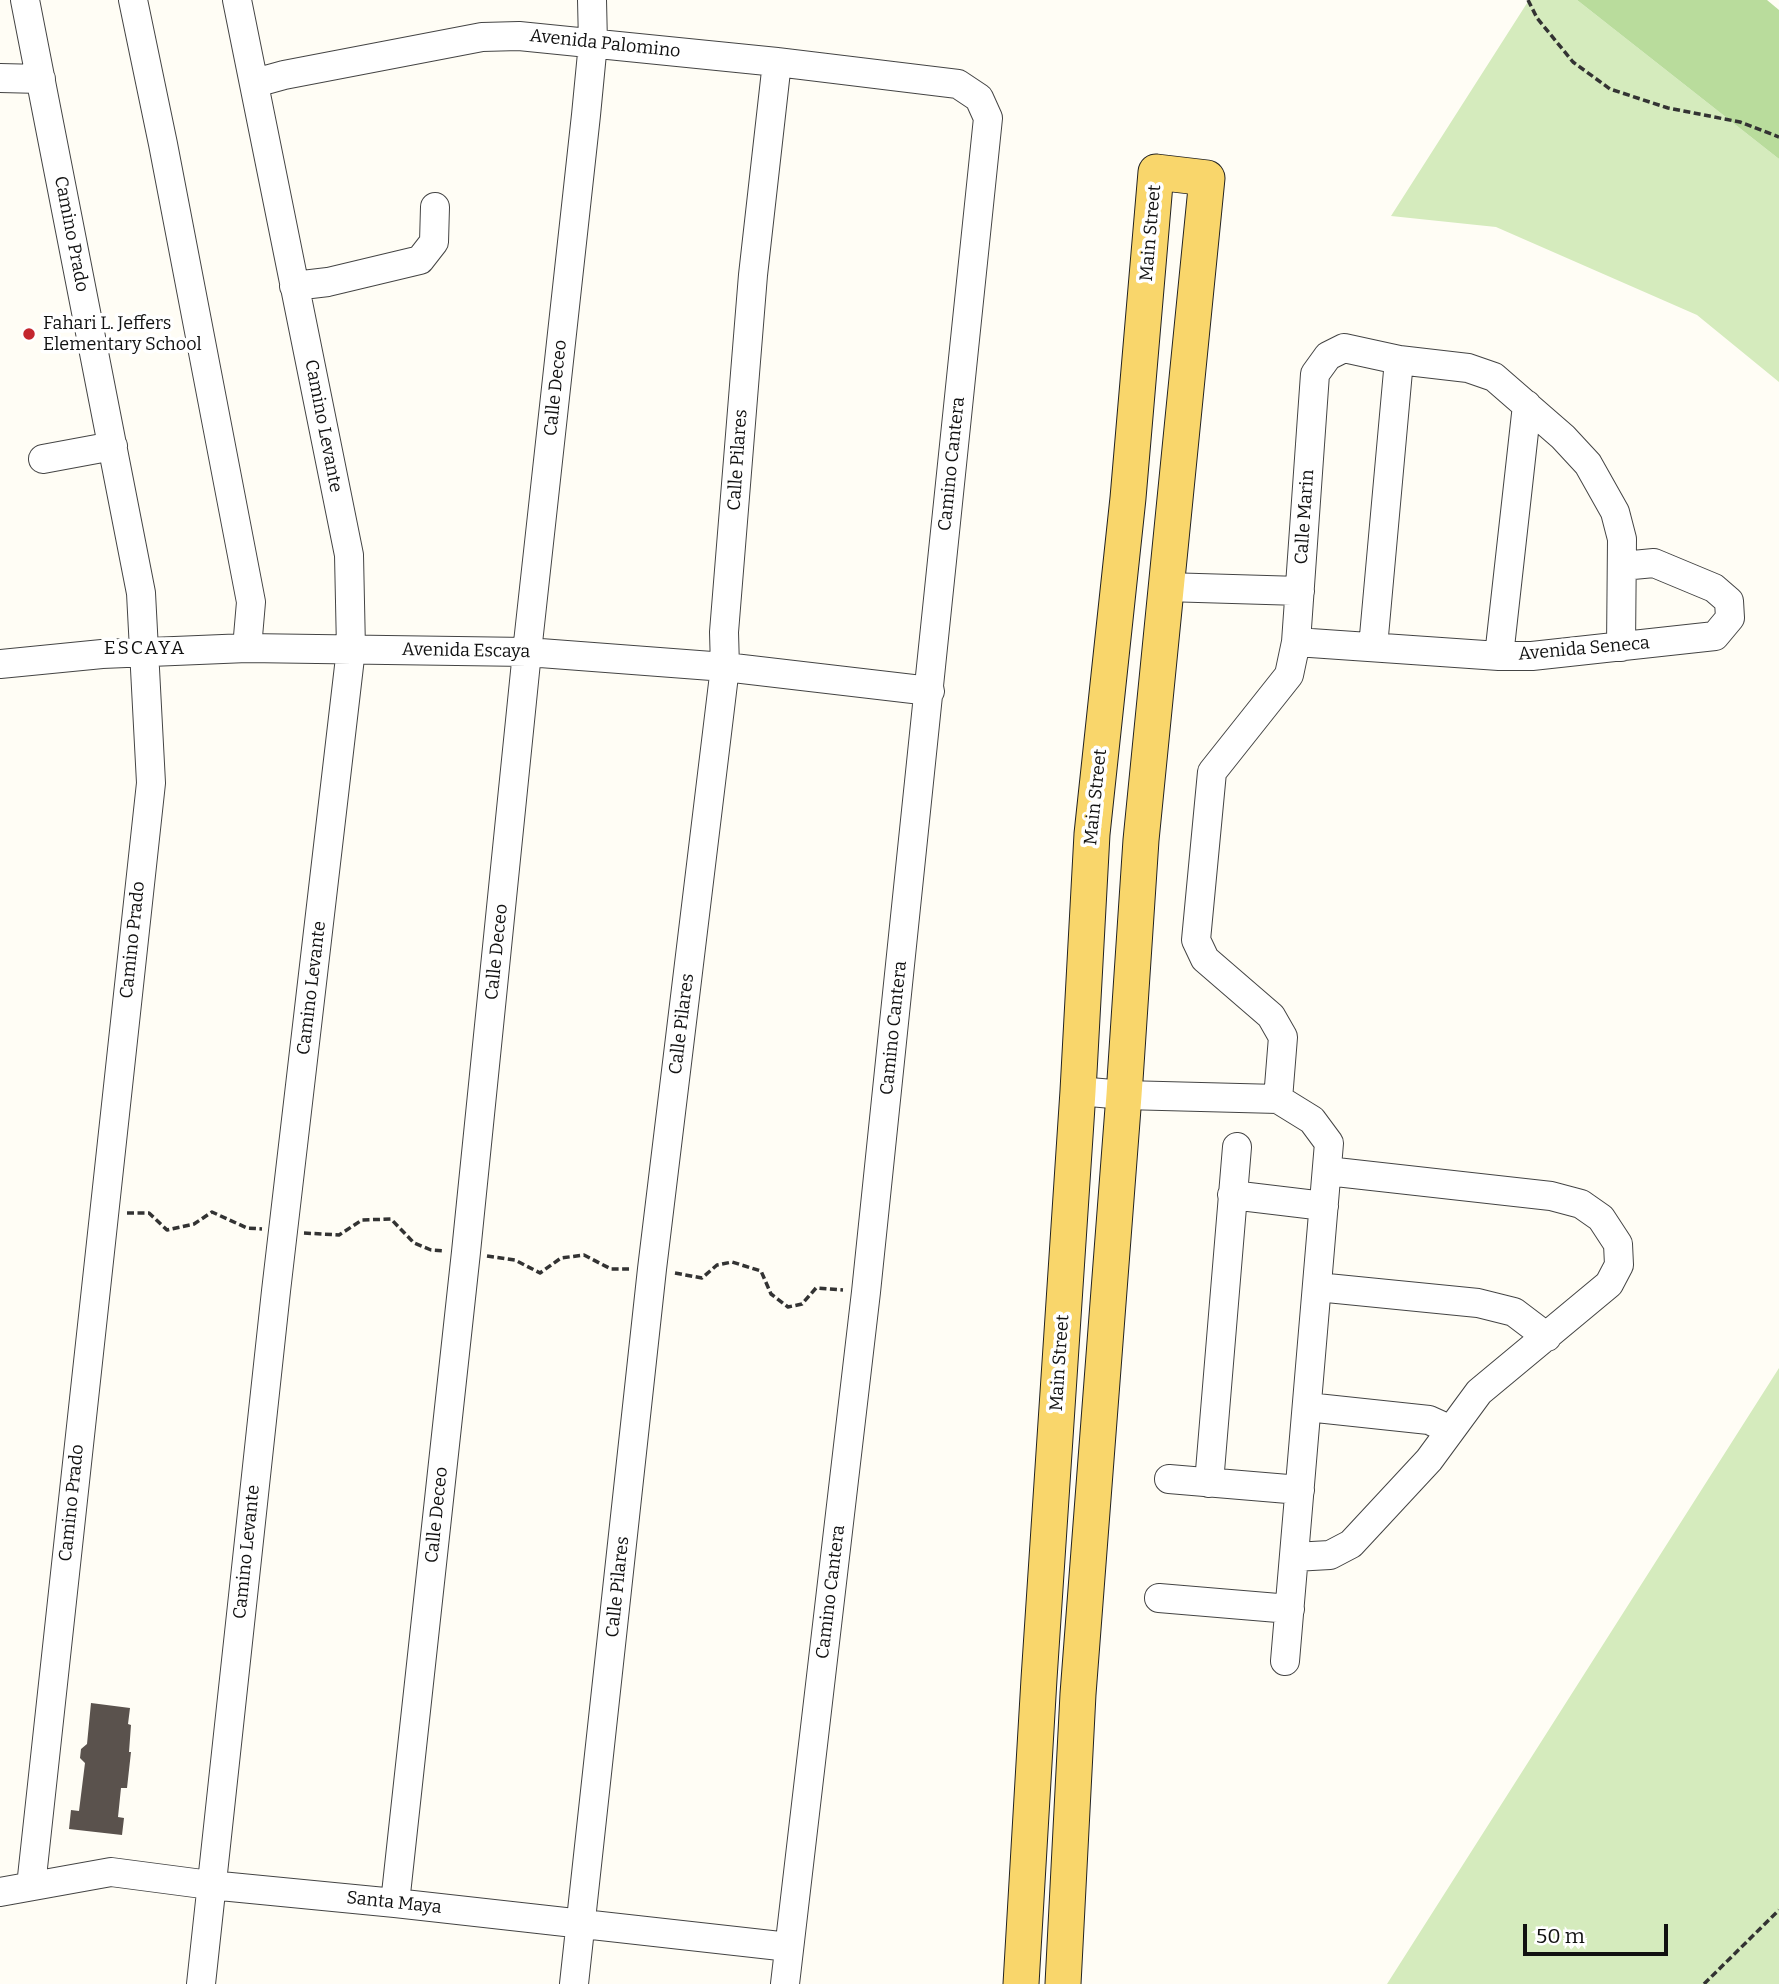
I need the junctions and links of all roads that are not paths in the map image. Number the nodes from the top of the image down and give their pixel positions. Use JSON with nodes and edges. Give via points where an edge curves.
{"nodes":[{"id":1,"x":25,"y":0,"type":"edge"},
{"id":2,"x":133,"y":0,"type":"edge"},
{"id":3,"x":237,"y":0,"type":"edge"},
{"id":4,"x":592,"y":0,"type":"edge"},
{"id":5,"x":593,"y":43,"type":"junction"},
{"id":6,"x":777,"y":62,"type":"junction"},
{"id":7,"x":0,"y":78,"type":"edge"},
{"id":8,"x":41,"y":79,"type":"junction"},
{"id":9,"x":255,"y":83,"type":"junction"},
{"id":10,"x":958,"y":84,"type":"joint"},
{"id":11,"x":435,"y":207,"type":"dead end"},
{"id":12,"x":294,"y":286,"type":"junction"},
{"id":13,"x":1399,"y":360,"type":"junction"},
{"id":14,"x":1527,"y":405,"type":"junction"},
{"id":15,"x":113,"y":446,"type":"junction"},
{"id":16,"x":43,"y":460,"type":"dead end"},
{"id":17,"x":1622,"y":566,"type":"junction"},
{"id":18,"x":1165,"y":587,"type":"junction"},
{"id":19,"x":1300,"y":591,"type":"junction"},
{"id":20,"x":1296,"y":642,"type":"junction"},
{"id":21,"x":1373,"y":647,"type":"junction"},
{"id":22,"x":1621,"y":647,"type":"junction"},
{"id":23,"x":247,"y":648,"type":"junction"},
{"id":24,"x":351,"y":649,"type":"junction"},
{"id":25,"x":527,"y":652,"type":"junction"},
{"id":26,"x":145,"y":653,"type":"junction"},
{"id":27,"x":1499,"y":656,"type":"junction"},
{"id":28,"x":0,"y":664,"type":"edge"},
{"id":29,"x":725,"y":667,"type":"junction"},
{"id":30,"x":930,"y":691,"type":"junction"},
{"id":31,"x":1078,"y":1091,"type":"junction"},
{"id":32,"x":1124,"y":1095,"type":"junction"},
{"id":33,"x":1278,"y":1100,"type":"junction"},
{"id":34,"x":1237,"y":1147,"type":"dead end"},
{"id":35,"x":1327,"y":1171,"type":"junction"},
{"id":36,"x":1231,"y":1195,"type":"junction"},
{"id":37,"x":1324,"y":1206,"type":"junction"},
{"id":38,"x":1317,"y":1287,"type":"junction"},
{"id":39,"x":1547,"y":1337,"type":"junction"},
{"id":40,"x":1307,"y":1407,"type":"junction"},
{"id":41,"x":1451,"y":1430,"type":"junction"},
{"id":42,"x":1169,"y":1479,"type":"dead end"},
{"id":43,"x":1209,"y":1483,"type":"junction"},
{"id":44,"x":1300,"y":1490,"type":"junction"},
{"id":45,"x":1294,"y":1557,"type":"junction"},
{"id":46,"x":1159,"y":1598,"type":"dead end"},
{"id":47,"x":1290,"y":1609,"type":"junction"},
{"id":48,"x":1286,"y":1661,"type":"dead end"},
{"id":49,"x":210,"y":1885,"type":"junction"},
{"id":50,"x":31,"y":1886,"type":"junction"},
{"id":51,"x":0,"y":1892,"type":"edge"},
{"id":52,"x":395,"y":1903,"type":"junction"},
{"id":53,"x":582,"y":1924,"type":"junction"},
{"id":54,"x":789,"y":1947,"type":"junction"},
{"id":55,"x":201,"y":1984,"type":"edge"},
{"id":56,"x":575,"y":1984,"type":"edge"},
{"id":57,"x":785,"y":1984,"type":"edge"},
{"id":58,"x":1021,"y":1984,"type":"edge"},
{"id":59,"x":1063,"y":1984,"type":"edge"}],
"edges":[{"from":1,"to":8,"type":"street","name":"Camino Prado"},
{"from":2,"to":23,"type":"street","via":[[251,602]]},
{"from":3,"to":9,"type":"street","name":"Camino Levante"},
{"from":4,"to":5,"type":"street","name":"Calle Deceo"},
{"from":5,"to":6,"type":"street","name":"Avenida Palomino"},
{"from":5,"to":9,"type":"street","name":"Avenida Palomino","via":[[482,37]]},
{"from":5,"to":25,"type":"street","name":"Calle Deceo"},
{"from":6,"to":10,"type":"street","name":"Avenida Palomino"},
{"from":6,"to":29,"type":"street","name":"Calle Pilares","via":[[753,275]]},
{"from":7,"to":8,"type":"street"},
{"from":8,"to":15,"type":"street","name":"Camino Prado"},
{"from":9,"to":12,"type":"street","name":"Camino Levante"},
{"from":10,"to":30,"type":"street","name":"Camino Cantera","via":[[979,98],[988,118]]},
{"from":11,"to":12,"type":"street","via":[[434,242],[420,260]]},
{"from":12,"to":24,"type":"street","name":"Camino Levante","via":[[349,555]]},
{"from":13,"to":14,"type":"street","via":[[1494,377]]},
{"from":13,"to":19,"type":"street","name":"Calle Marin","via":[[1344,348],[1328,356],[1315,374]]},
{"from":13,"to":21,"type":"street"},
{"from":14,"to":17,"type":"street","via":[[1588,464],[1615,512]]},
{"from":14,"to":27,"type":"street"},
{"from":15,"to":16,"type":"street"},
{"from":15,"to":26,"type":"street","name":"Camino Prado","via":[[141,593]]},
{"from":17,"to":22,"type":"street"},
{"from":17,"to":22,"type":"street","name":"Avenida Seneca","via":[[1654,563],[1714,587],[1729,601],[1730,618],[1715,636]]},
{"from":18,"to":19,"type":"street"},
{"from":18,"to":31,"type":"main road","name":"Main Street","via":[[1207,178],[1156,172],[1128,498],[1092,834]]},
{"from":18,"to":32,"type":"main road","name":"Main Street","via":[[1140,840]]},
{"from":19,"to":20,"type":"street","name":"Calle Marin"},
{"from":20,"to":21,"type":"street","name":"Avenida Seneca"},
{"from":20,"to":33,"type":"street","name":"Calle Marin","via":[[1289,675],[1212,772],[1196,940],[1205,959],[1271,1016],[1283,1037]]},
{"from":21,"to":27,"type":"street","name":"Avenida Seneca"},
{"from":22,"to":27,"type":"street","name":"Avenida Seneca"},
{"from":23,"to":24,"type":"street","name":"Avenida Escaya"},
{"from":23,"to":26,"type":"street","name":"Avenida Escaya"},
{"from":24,"to":25,"type":"street","name":"Avenida Escaya"},
{"from":24,"to":49,"type":"street","name":"Camino Levante"},
{"from":25,"to":29,"type":"street","name":"Avenida Escaya"},
{"from":25,"to":52,"type":"street","name":"Calle Deceo"},
{"from":26,"to":28,"type":"street","name":"Avenida Escaya"},
{"from":26,"to":50,"type":"street","name":"Camino Prado","via":[[150,783]]},
{"from":29,"to":30,"type":"street","name":"Avenida Escaya"},
{"from":29,"to":53,"type":"street","name":"Calle Pilares","via":[[652,1269]]},
{"from":30,"to":54,"type":"street","name":"Camino Cantera"},
{"from":31,"to":32,"type":"street"},
{"from":31,"to":58,"type":"main road","name":"Main Street"},
{"from":32,"to":33,"type":"street"},
{"from":32,"to":59,"type":"main road","name":"Main Street","via":[[1078,1694]]},
{"from":33,"to":35,"type":"street","via":[[1312,1120],[1329,1143]]},
{"from":34,"to":36,"type":"street"},
{"from":35,"to":37,"type":"street"},
{"from":35,"to":39,"type":"street","via":[[1550,1196],[1581,1204],[1601,1218],[1618,1244],[1619,1265],[1609,1284]]},
{"from":36,"to":37,"type":"street"},
{"from":36,"to":43,"type":"street"},
{"from":37,"to":38,"type":"street"},
{"from":38,"to":39,"type":"street","via":[[1478,1303],[1514,1312]]},
{"from":38,"to":40,"type":"street"},
{"from":39,"to":41,"type":"street","via":[[1479,1392]]},
{"from":40,"to":41,"type":"street","via":[[1429,1420]]},
{"from":40,"to":44,"type":"street"},
{"from":41,"to":45,"type":"street","via":[[1351,1544],[1330,1555]]},
{"from":42,"to":43,"type":"street"},
{"from":43,"to":44,"type":"street"},
{"from":44,"to":45,"type":"street"},
{"from":45,"to":47,"type":"street"},
{"from":46,"to":47,"type":"street"},
{"from":47,"to":48,"type":"street"},
{"from":49,"to":50,"type":"street","name":"Santa Maya","via":[[111,1872]]},
{"from":49,"to":52,"type":"street","name":"Santa Maya"},
{"from":49,"to":55,"type":"street","name":"Camino Levante"},
{"from":50,"to":51,"type":"street","name":"Santa Maya"},
{"from":52,"to":53,"type":"street","name":"Santa Maya"},
{"from":53,"to":54,"type":"street","name":"Santa Maya"},
{"from":53,"to":56,"type":"street","name":"Calle Pilares"},
{"from":54,"to":57,"type":"street","name":"Camino Cantera"}]}
